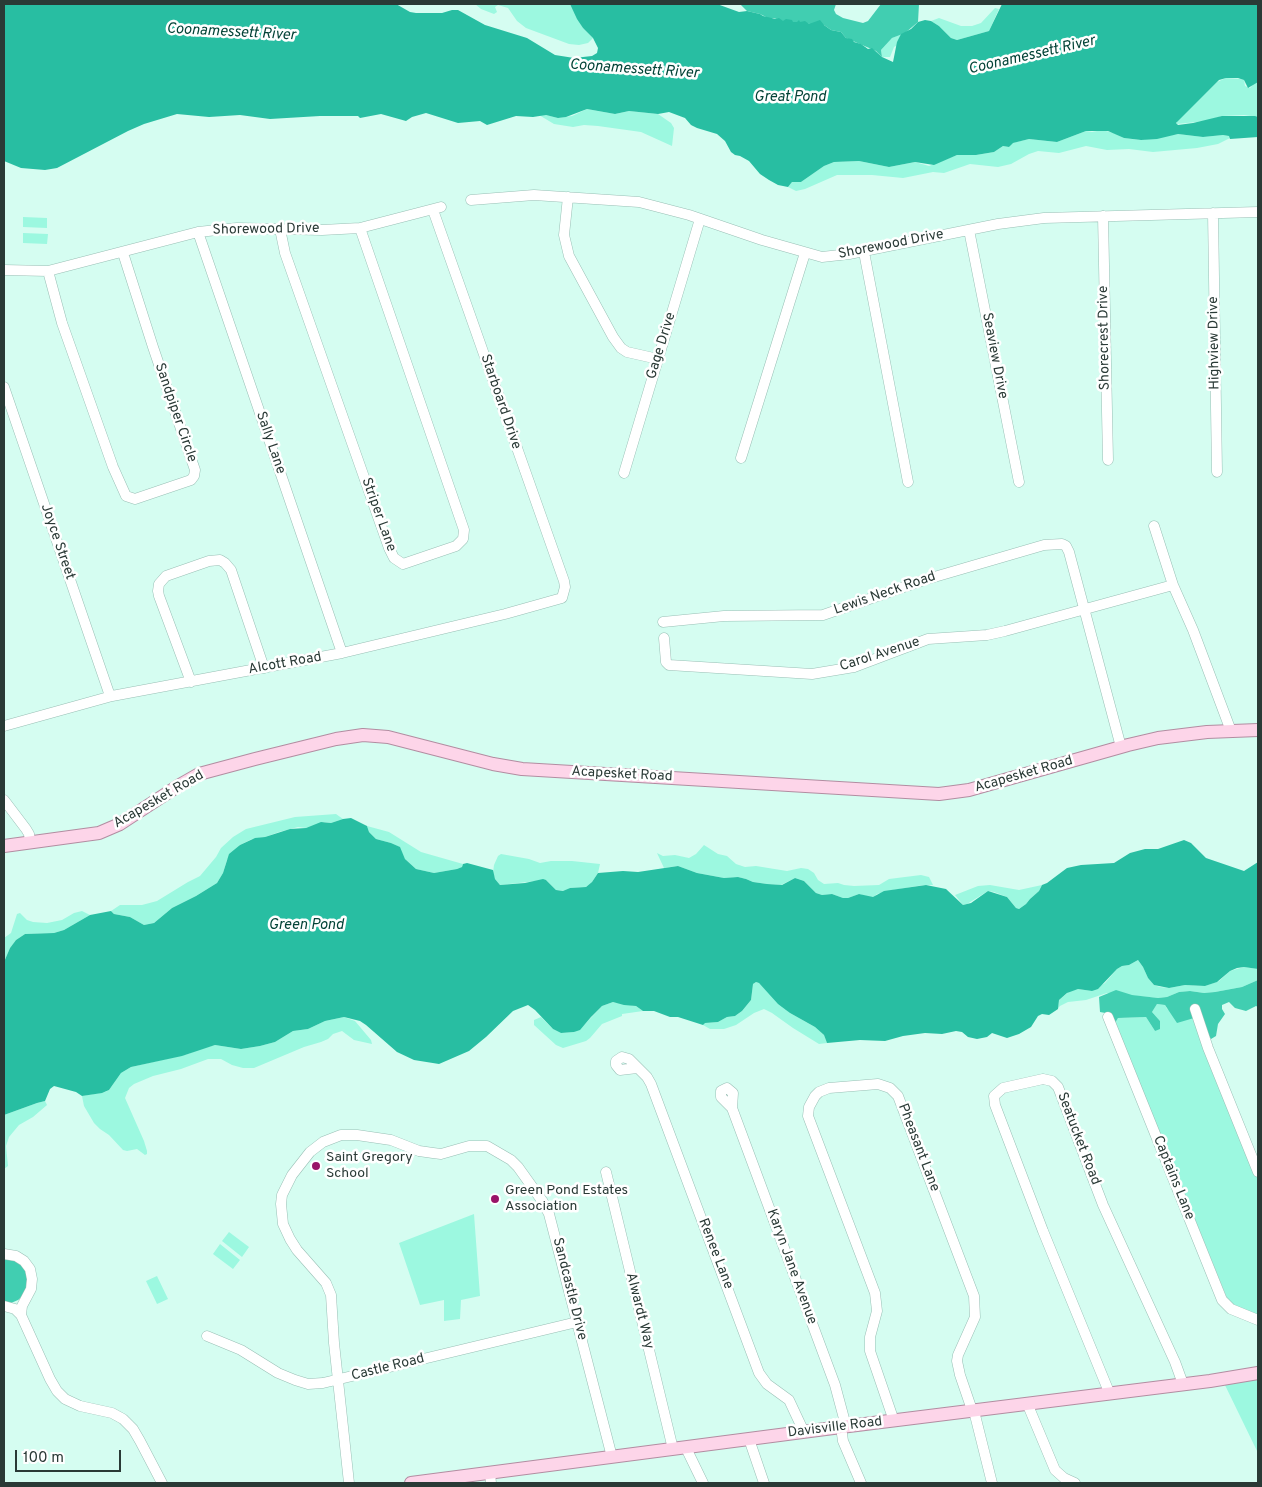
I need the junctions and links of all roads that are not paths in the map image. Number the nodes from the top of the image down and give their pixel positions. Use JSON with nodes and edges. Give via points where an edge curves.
{"nodes":[{"id":1,"x":568,"y":196,"type":"junction"},
{"id":2,"x":471,"y":200,"type":"dead end"},
{"id":3,"x":437,"y":208,"type":"joint"},
{"id":4,"x":1258,"y":212,"type":"edge"},
{"id":5,"x":1213,"y":214,"type":"junction"},
{"id":6,"x":1103,"y":216,"type":"junction"},
{"id":7,"x":700,"y":218,"type":"junction"},
{"id":8,"x":360,"y":228,"type":"junction"},
{"id":9,"x":280,"y":229,"type":"junction"},
{"id":10,"x":969,"y":230,"type":"junction"},
{"id":11,"x":198,"y":232,"type":"junction"},
{"id":12,"x":864,"y":252,"type":"junction"},
{"id":13,"x":123,"y":253,"type":"junction"},
{"id":14,"x":805,"y":253,"type":"junction"},
{"id":15,"x":4,"y":270,"type":"edge"},
{"id":16,"x":48,"y":271,"type":"junction"},
{"id":17,"x":658,"y":359,"type":"junction"},
{"id":18,"x":4,"y":387,"type":"edge"},
{"id":19,"x":741,"y":458,"type":"dead end"},
{"id":20,"x":1108,"y":460,"type":"dead end"},
{"id":21,"x":1217,"y":472,"type":"dead end"},
{"id":22,"x":624,"y":473,"type":"dead end"},
{"id":23,"x":908,"y":482,"type":"dead end"},
{"id":24,"x":1019,"y":482,"type":"dead end"},
{"id":25,"x":1154,"y":526,"type":"dead end"},
{"id":26,"x":1173,"y":585,"type":"junction"},
{"id":27,"x":564,"y":595,"type":"joint"},
{"id":28,"x":1084,"y":610,"type":"junction"},
{"id":29,"x":663,"y":622,"type":"dead end"},
{"id":30,"x":664,"y":638,"type":"dead end"},
{"id":31,"x":342,"y":654,"type":"junction"},
{"id":32,"x":264,"y":668,"type":"junction"},
{"id":33,"x":190,"y":682,"type":"junction"},
{"id":34,"x":110,"y":696,"type":"junction"},
{"id":35,"x":4,"y":726,"type":"edge"},
{"id":36,"x":1258,"y":730,"type":"edge"},
{"id":37,"x":1232,"y":731,"type":"junction"},
{"id":38,"x":1121,"y":747,"type":"junction"},
{"id":39,"x":4,"y":800,"type":"edge"},
{"id":40,"x":30,"y":841,"type":"junction"},
{"id":41,"x":4,"y":846,"type":"edge"},
{"id":42,"x":1195,"y":1009,"type":"dead end"},
{"id":43,"x":1108,"y":1017,"type":"dead end"},
{"id":44,"x":636,"y":1068,"type":"dead end"},
{"id":45,"x":732,"y":1108,"type":"dead end"},
{"id":46,"x":1257,"y":1166,"type":"edge"},
{"id":47,"x":606,"y":1172,"type":"dead end"},
{"id":48,"x":4,"y":1254,"type":"edge"},
{"id":49,"x":4,"y":1306,"type":"edge"},
{"id":50,"x":21,"y":1315,"type":"junction"},
{"id":51,"x":1258,"y":1320,"type":"edge"},
{"id":52,"x":577,"y":1322,"type":"junction"},
{"id":53,"x":207,"y":1336,"type":"dead end"},
{"id":54,"x":1258,"y":1373,"type":"edge"},
{"id":55,"x":338,"y":1380,"type":"junction"},
{"id":56,"x":1182,"y":1384,"type":"junction"},
{"id":57,"x":1109,"y":1392,"type":"junction"},
{"id":58,"x":1027,"y":1403,"type":"junction"},
{"id":59,"x":973,"y":1410,"type":"junction"},
{"id":60,"x":894,"y":1421,"type":"junction"},
{"id":61,"x":844,"y":1426,"type":"junction"},
{"id":62,"x":804,"y":1432,"type":"junction"},
{"id":63,"x":749,"y":1439,"type":"junction"},
{"id":64,"x":679,"y":1448,"type":"junction"},
{"id":65,"x":612,"y":1457,"type":"junction"},
{"id":66,"x":490,"y":1478,"type":"edge"},
{"id":67,"x":162,"y":1483,"type":"edge"},
{"id":68,"x":349,"y":1483,"type":"edge"},
{"id":69,"x":411,"y":1483,"type":"edge"},
{"id":70,"x":703,"y":1483,"type":"edge"},
{"id":71,"x":764,"y":1483,"type":"edge"},
{"id":72,"x":861,"y":1483,"type":"edge"},
{"id":73,"x":992,"y":1483,"type":"edge"},
{"id":74,"x":1075,"y":1483,"type":"edge"}],
"edges":[{"from":1,"to":2,"type":"street","name":"Shorewood Drive"},
{"from":1,"to":7,"type":"street","name":"Shorewood Drive","via":[[639,202]]},
{"from":1,"to":17,"type":"street","via":[[564,235],[569,256],[613,337],[627,352]]},
{"from":3,"to":8,"type":"street","name":"Shorewood Drive"},
{"from":3,"to":27,"type":"street","name":"Starboard Drive","via":[[564,581]]},
{"from":4,"to":5,"type":"street","name":"Shorewood Drive"},
{"from":5,"to":6,"type":"street","name":"Shorewood Drive"},
{"from":5,"to":21,"type":"street","name":"Highview Drive"},
{"from":6,"to":10,"type":"street","name":"Shorewood Drive","via":[[1035,219]]},
{"from":6,"to":20,"type":"street","name":"Shorecrest Drive"},
{"from":7,"to":14,"type":"street","name":"Shorewood Drive"},
{"from":7,"to":17,"type":"street","name":"Gage Drive"},
{"from":8,"to":9,"type":"street","name":"Shorewood Drive"},
{"from":8,"to":9,"type":"street","name":"Striper Lane","via":[[464,530],[463,540],[456,546],[403,564],[394,558],[389,548],[285,253]]},
{"from":9,"to":11,"type":"street","name":"Shorewood Drive","via":[[237,228]]},
{"from":10,"to":12,"type":"street","name":"Shorewood Drive"},
{"from":10,"to":24,"type":"street","name":"Seaview Drive"},
{"from":11,"to":13,"type":"street","name":"Shorewood Drive"},
{"from":11,"to":31,"type":"street","name":"Sally Lane"},
{"from":12,"to":14,"type":"street","name":"Shorewood Drive","via":[[822,257]]},
{"from":12,"to":23,"type":"street"},
{"from":13,"to":16,"type":"street","name":"Shorewood Drive"},
{"from":13,"to":16,"type":"street","name":"Sandpiper Circle","via":[[195,470],[191,480],[135,499],[126,496],[114,467],[62,323]]},
{"from":14,"to":19,"type":"street"},
{"from":15,"to":16,"type":"street","name":"Shorewood Drive"},
{"from":17,"to":22,"type":"street","name":"Gage Drive"},
{"from":18,"to":34,"type":"street","name":"Joyce Street"},
{"from":25,"to":26,"type":"street"},
{"from":26,"to":28,"type":"street","name":"Carol Avenue"},
{"from":26,"to":37,"type":"street"},
{"from":27,"to":31,"type":"street","name":"Alcott Road","via":[[561,599]]},
{"from":28,"to":29,"type":"street","name":"Lewis Neck Road","via":[[1069,552],[1062,544],[1044,545],[924,580],[823,615],[724,616]]},
{"from":28,"to":30,"type":"street","name":"Carol Avenue","via":[[996,633],[928,639],[854,667],[812,674],[668,665]]},
{"from":28,"to":38,"type":"street"},
{"from":31,"to":32,"type":"street","name":"Alcott Road"},
{"from":32,"to":33,"type":"street","name":"Alcott Road"},
{"from":32,"to":33,"type":"street","via":[[230,570],[220,560],[209,561],[166,576],[159,584],[158,591]]},
{"from":33,"to":34,"type":"street","name":"Alcott Road"},
{"from":34,"to":35,"type":"street","name":"Alcott Road"},
{"from":36,"to":37,"type":"main road","name":"Acapesket Road"},
{"from":37,"to":38,"type":"main road","name":"Acapesket Road","via":[[1171,736]]},
{"from":38,"to":40,"type":"main road","name":"Acapesket Road","via":[[969,790],[939,794],[511,768],[388,737],[363,734],[199,774],[120,824],[100,833]]},
{"from":39,"to":40,"type":"street","via":[[30,834]]},
{"from":40,"to":41,"type":"main road","name":"Acapesket Road"},
{"from":42,"to":46,"type":"street"},
{"from":43,"to":51,"type":"street","name":"Captains Lane","via":[[1222,1300],[1231,1309]]},
{"from":44,"to":62,"type":"street","name":"Renee Lane","via":[[651,1084],[759,1373],[767,1384],[790,1400]]},
{"from":45,"to":61,"type":"street","name":"Karyn Jane Avenue","via":[[835,1385]]},
{"from":47,"to":64,"type":"street","name":"Alwardt Way"},
{"from":48,"to":50,"type":"street","via":[[21,1259],[31,1273],[32,1286]]},
{"from":49,"to":50,"type":"street"},
{"from":50,"to":67,"type":"street","via":[[57,1391],[80,1406],[112,1413],[123,1419],[133,1429]]},
{"from":52,"to":55,"type":"street","name":"Castle Road"},
{"from":52,"to":55,"type":"street","name":"Sandcastle Drive","via":[[549,1214],[511,1160],[487,1146],[470,1146],[441,1154],[419,1151],[375,1137],[333,1137],[310,1152],[292,1175],[281,1204],[283,1224],[290,1239],[326,1283],[331,1295]]},
{"from":52,"to":65,"type":"street","name":"Sandcastle Drive"},
{"from":53,"to":55,"type":"street","name":"Castle Road","via":[[241,1350],[295,1380],[308,1384]]},
{"from":54,"to":56,"type":"main road","name":"Davisville Road"},
{"from":55,"to":68,"type":"street","name":"Sandcastle Drive"},
{"from":56,"to":57,"type":"main road","name":"Davisville Road"},
{"from":56,"to":57,"type":"street","name":"Seatucket Road","via":[[1103,1205],[1058,1087],[1042,1078],[1002,1088],[994,1096],[994,1105]]},
{"from":57,"to":58,"type":"main road","name":"Davisville Road"},
{"from":58,"to":59,"type":"main road","name":"Davisville Road"},
{"from":58,"to":74,"type":"street","via":[[1055,1470]]},
{"from":59,"to":60,"type":"main road","name":"Davisville Road"},
{"from":59,"to":60,"type":"street","name":"Pheasant Lane","via":[[957,1361],[974,1323],[975,1304],[898,1096],[890,1088],[878,1084],[828,1088],[815,1096],[808,1116],[875,1293],[877,1311],[870,1351]]},
{"from":59,"to":73,"type":"street","name":"Pheasant Lane"},
{"from":60,"to":61,"type":"main road","name":"Davisville Road"},
{"from":61,"to":62,"type":"main road","name":"Davisville Road"},
{"from":61,"to":72,"type":"street","name":"Karyn Jane Avenue","via":[[843,1441]]},
{"from":62,"to":63,"type":"main road","name":"Davisville Road"},
{"from":63,"to":64,"type":"main road","name":"Davisville Road"},
{"from":63,"to":71,"type":"street"},
{"from":64,"to":65,"type":"main road","name":"Davisville Road"},
{"from":64,"to":70,"type":"street","name":"Alwardt Way"},
{"from":65,"to":66,"type":"main road","name":"Davisville Road"},
{"from":66,"to":69,"type":"main road","name":"Davisville Road"}]}
